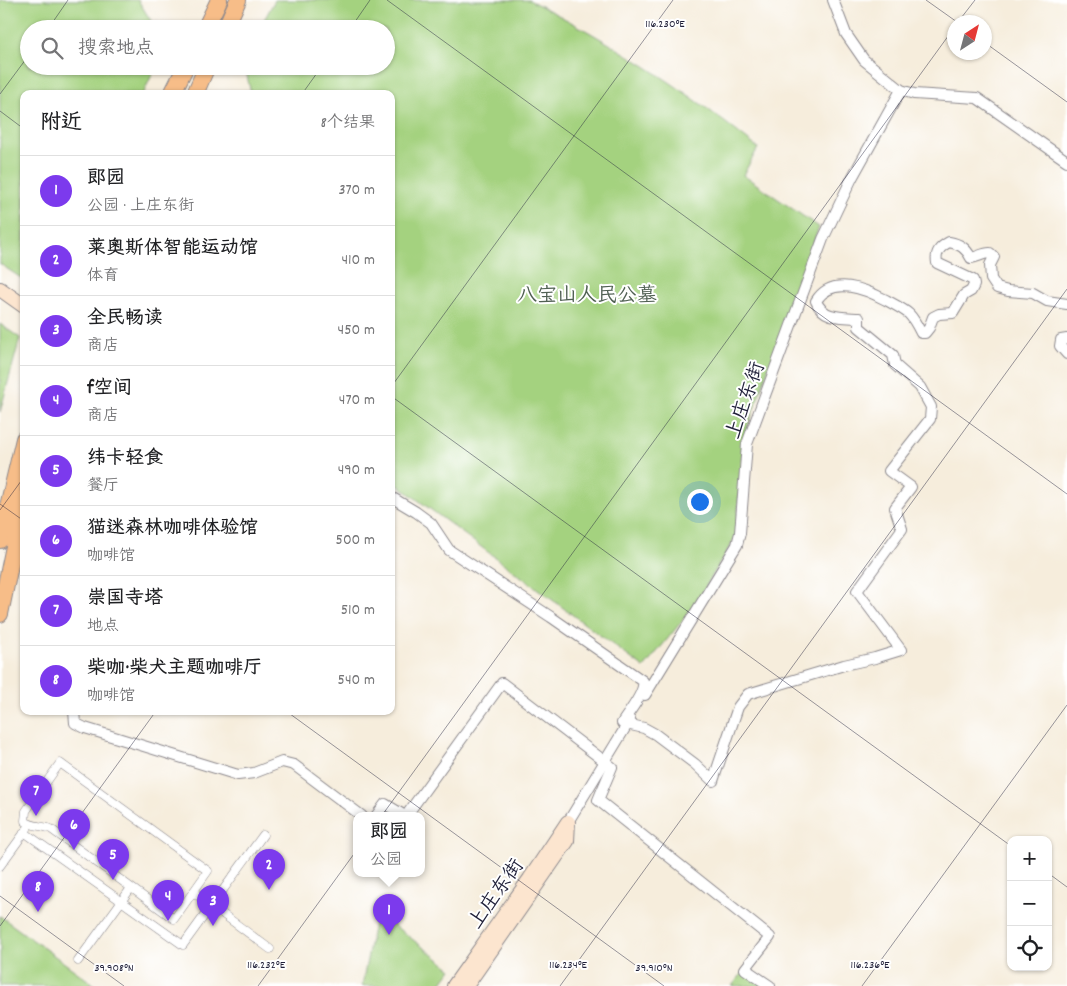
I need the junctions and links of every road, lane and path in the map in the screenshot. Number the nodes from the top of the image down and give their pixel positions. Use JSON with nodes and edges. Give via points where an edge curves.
{"nodes":[{"id":1,"x":218,"y":0,"type":"edge"},
{"id":2,"x":238,"y":0,"type":"edge"},
{"id":3,"x":833,"y":0,"type":"edge"},
{"id":4,"x":208,"y":20,"type":"edge"},
{"id":5,"x":229,"y":20,"type":"edge"},
{"id":6,"x":182,"y":75,"type":"edge"},
{"id":7,"x":203,"y":75,"type":"edge"},
{"id":8,"x":174,"y":90,"type":"edge"},
{"id":9,"x":197,"y":90,"type":"edge"},
{"id":10,"x":901,"y":90,"type":"junction"},
{"id":11,"x":1067,"y":161,"type":"edge"},
{"id":12,"x":0,"y":289,"type":"edge"},
{"id":13,"x":20,"y":303,"type":"edge"},
{"id":14,"x":1067,"y":304,"type":"edge"},
{"id":15,"x":1067,"y":339,"type":"edge"},
{"id":16,"x":1067,"y":354,"type":"edge"},
{"id":17,"x":20,"y":456,"type":"edge"},
{"id":18,"x":395,"y":499,"type":"edge"},
{"id":19,"x":20,"y":517,"type":"edge"},
{"id":20,"x":0,"y":540,"type":"edge"},
{"id":21,"x":0,"y":614,"type":"edge"},
{"id":22,"x":74,"y":715,"type":"edge"},
{"id":23,"x":357,"y":812,"type":"edge"},
{"id":24,"x":379,"y":812,"type":"edge"},
{"id":25,"x":398,"y":812,"type":"edge"},
{"id":26,"x":408,"y":812,"type":"edge"},
{"id":27,"x":568,"y":822,"type":"junction"},
{"id":28,"x":27,"y":828,"type":"junction"},
{"id":29,"x":263,"y":835,"type":"dead end"},
{"id":30,"x":0,"y":866,"type":"edge"},
{"id":31,"x":131,"y":888,"type":"junction"},
{"id":32,"x":193,"y":892,"type":"junction"},
{"id":33,"x":121,"y":901,"type":"junction"},
{"id":34,"x":212,"y":906,"type":"junction"},
{"id":35,"x":270,"y":949,"type":"dead end"},
{"id":36,"x":78,"y":961,"type":"dead end"},
{"id":37,"x":454,"y":986,"type":"edge"},
{"id":38,"x":466,"y":986,"type":"edge"},
{"id":39,"x":770,"y":986,"type":"edge"}],
"edges":[{"from":1,"to":4,"type":"main road"},
{"from":2,"to":5,"type":"main road"},
{"from":3,"to":10,"type":"street","via":[[846,34],[864,60]]},
{"from":6,"to":8,"type":"main road"},
{"from":7,"to":9,"type":"main road"},
{"from":10,"to":11,"type":"street","via":[[914,94],[977,98]]},
{"from":10,"to":27,"type":"street","name":"上庄东街","via":[[852,178],[823,239],[747,444],[737,545]]},
{"from":12,"to":13,"type":"main road"},
{"from":14,"to":18,"type":"street","via":[[1047,301],[1033,293],[997,288],[991,279],[990,265],[994,257],[990,253],[971,258],[966,249],[949,242],[938,251],[937,263],[973,280],[974,286],[953,313],[933,318],[925,333],[900,307],[854,286],[840,286],[819,296],[816,301],[818,307],[825,313],[835,318],[859,318],[858,327],[893,355],[894,365],[920,387],[931,407],[930,419],[889,471],[911,487],[895,508],[902,529],[857,591],[901,650],[748,694],[738,707],[713,781],[655,734],[622,723],[642,693],[643,681],[449,550],[431,523]]},
{"from":15,"to":16,"type":"street","via":[[1061,340],[1060,346]]},
{"from":17,"to":20,"type":"main road"},
{"from":19,"to":21,"type":"main road"},
{"from":22,"to":23,"type":"street","via":[[75,723],[85,728],[238,775],[254,774],[282,762],[294,765]]},
{"from":24,"to":25,"type":"street","via":[[385,804]]},
{"from":26,"to":39,"type":"street","via":[[502,683],[612,766],[598,800],[770,937],[745,969]]},
{"from":27,"to":37,"type":"main road","name":"上庄东街"},
{"from":27,"to":38,"type":"main road","name":"上庄东街","via":[[567,841]]},
{"from":28,"to":30,"type":"street"},
{"from":28,"to":31,"type":"street","via":[[43,826],[51,829]]},
{"from":28,"to":32,"type":"street","via":[[26,811],[60,763],[208,871]]},
{"from":28,"to":33,"type":"street"},
{"from":29,"to":34,"type":"street"},
{"from":31,"to":32,"type":"street","via":[[174,919]]},
{"from":31,"to":33,"type":"street"},
{"from":32,"to":34,"type":"street"},
{"from":33,"to":34,"type":"street","via":[[183,945]]},
{"from":33,"to":36,"type":"street"},
{"from":34,"to":35,"type":"street"}]}
